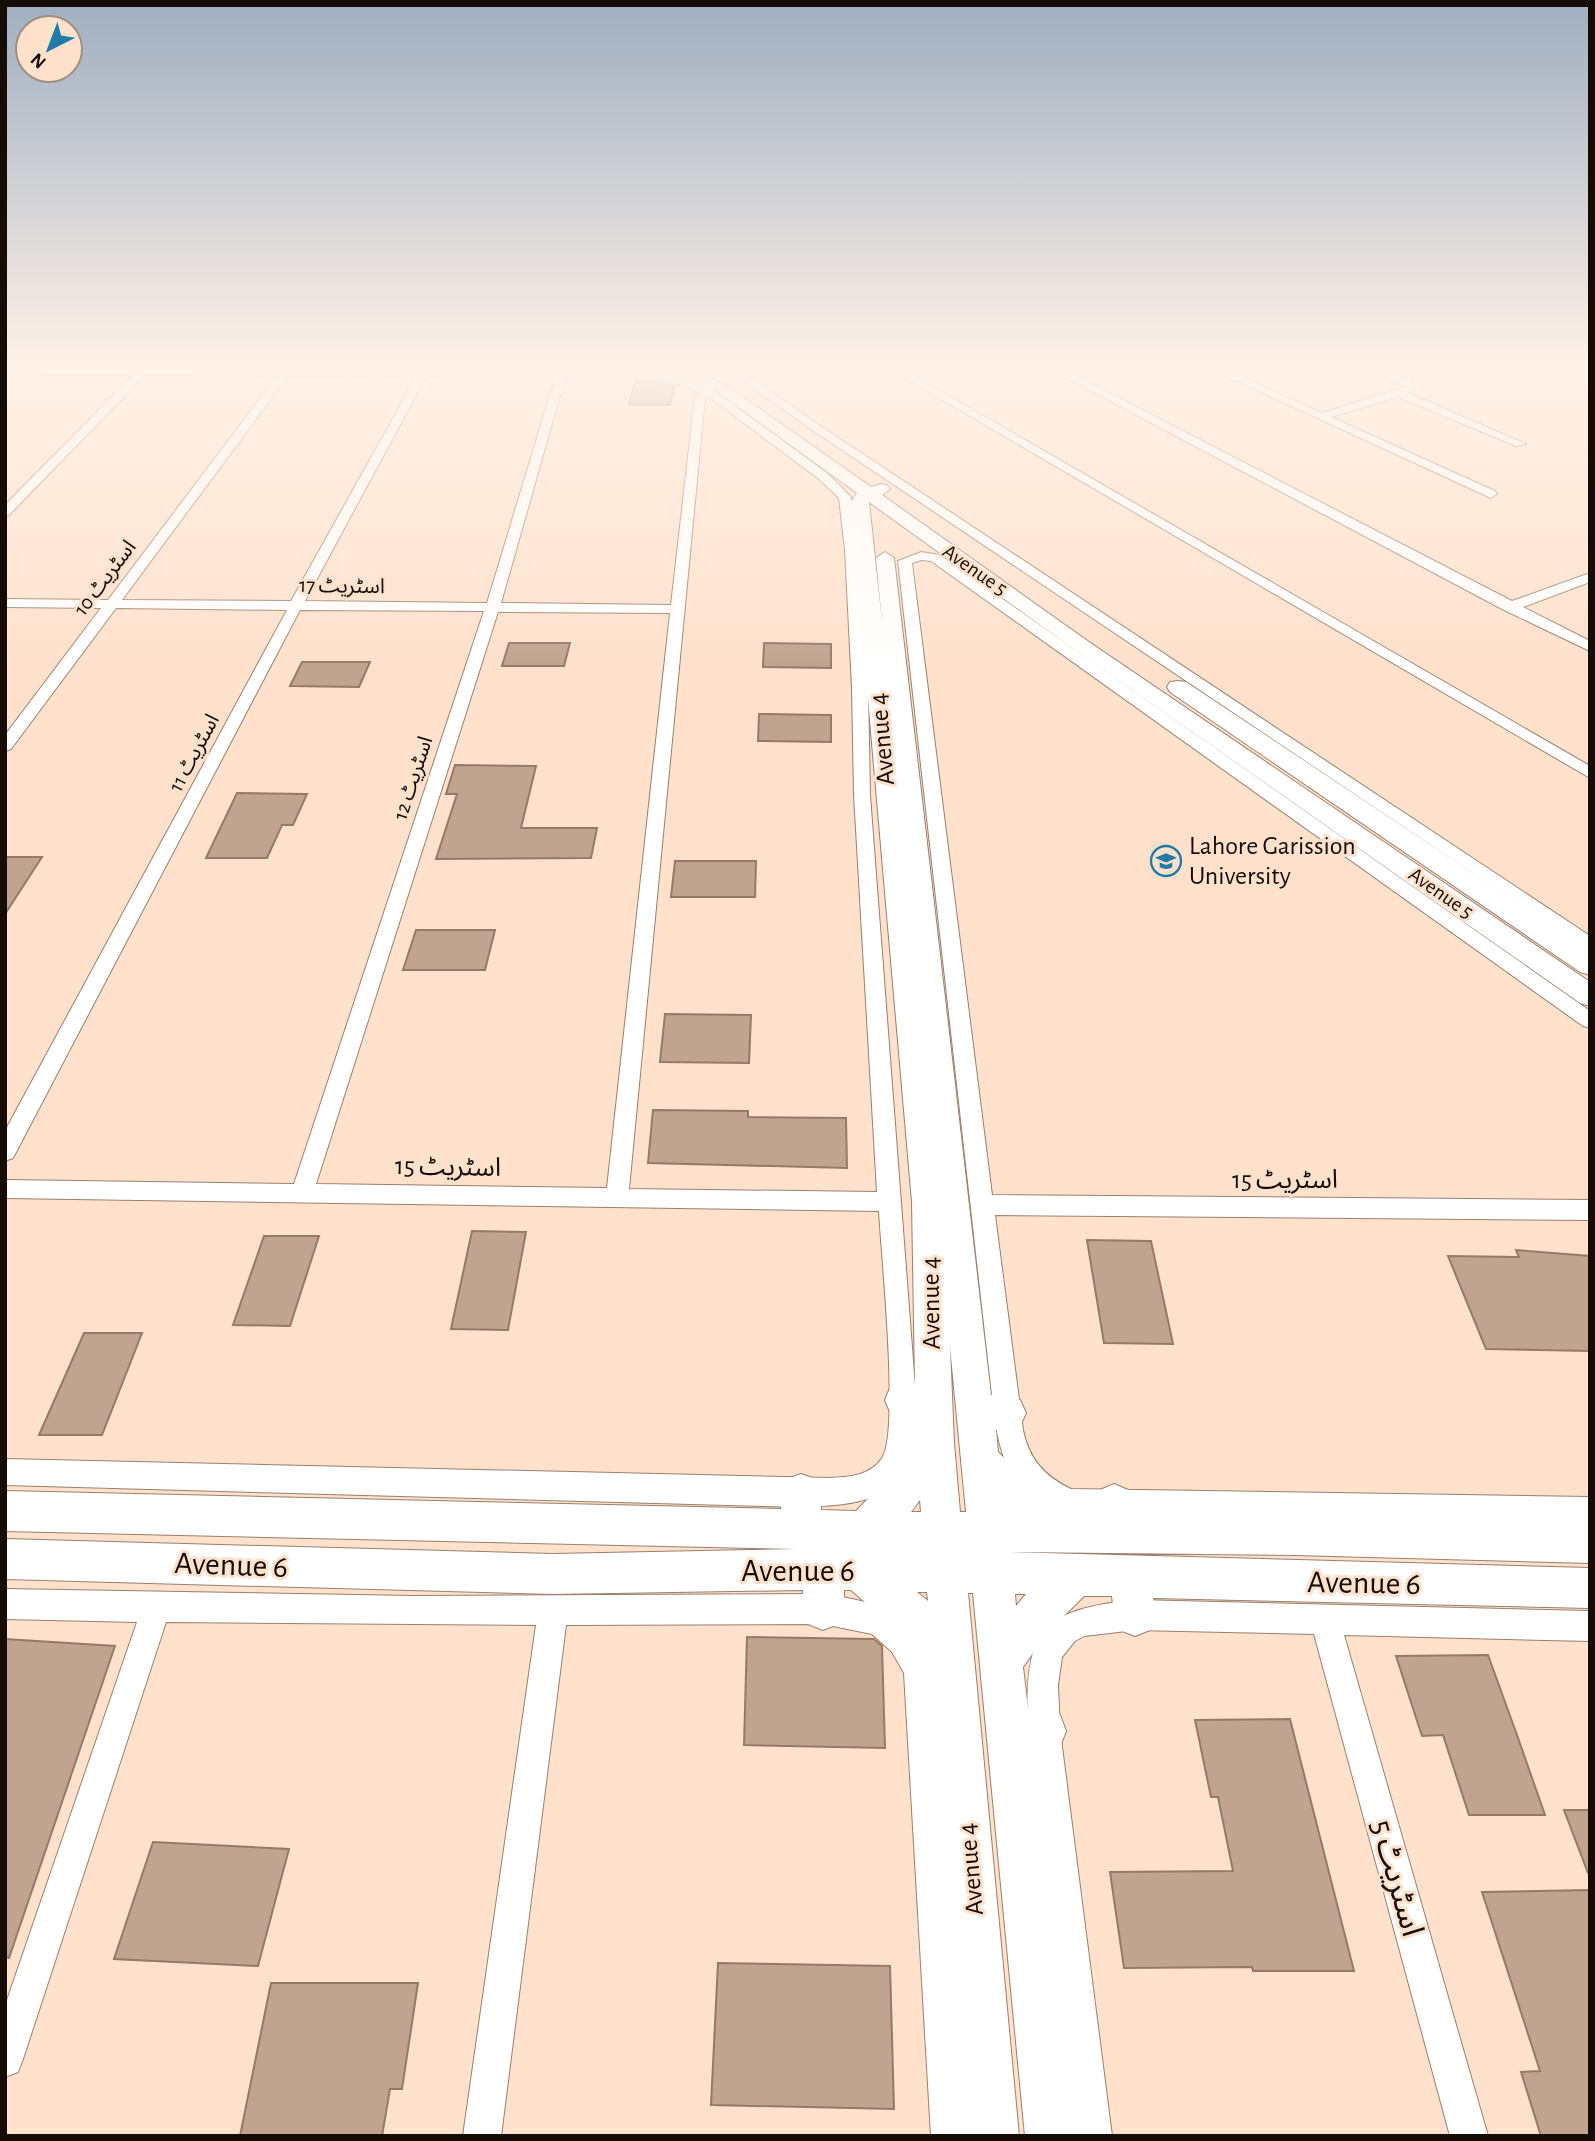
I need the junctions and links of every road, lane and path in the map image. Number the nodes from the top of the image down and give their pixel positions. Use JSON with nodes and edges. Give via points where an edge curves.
{"nodes":[{"id":1,"x":50,"y":466,"type":"edge"},
{"id":2,"x":216,"y":466,"type":"edge"},
{"id":3,"x":373,"y":466,"type":"edge"},
{"id":4,"x":534,"y":466,"type":"edge"},
{"id":5,"x":693,"y":466,"type":"edge"},
{"id":6,"x":809,"y":466,"type":"edge"},
{"id":7,"x":841,"y":466,"type":"edge"},
{"id":8,"x":874,"y":466,"type":"edge"},
{"id":9,"x":1061,"y":466,"type":"edge"},
{"id":10,"x":1243,"y":466,"type":"edge"},
{"id":11,"x":1429,"y":466,"type":"edge"},
{"id":12,"x":1491,"y":494,"type":"dead end"},
{"id":13,"x":885,"y":497,"type":"junction"},
{"id":14,"x":5,"y":512,"type":"edge"},
{"id":15,"x":1369,"y":531,"type":"junction"},
{"id":16,"x":1590,"y":577,"type":"edge"},
{"id":17,"x":5,"y":603,"type":"edge"},
{"id":18,"x":111,"y":604,"type":"junction"},
{"id":19,"x":295,"y":607,"type":"junction"},
{"id":20,"x":1508,"y":607,"type":"junction"},
{"id":21,"x":492,"y":609,"type":"junction"},
{"id":22,"x":678,"y":609,"type":"junction"},
{"id":23,"x":1590,"y":647,"type":"edge"},
{"id":24,"x":1590,"y":661,"type":"edge"},
{"id":25,"x":5,"y":746,"type":"edge"},
{"id":26,"x":1590,"y":773,"type":"edge"},
{"id":27,"x":1590,"y":945,"type":"edge"},
{"id":28,"x":1590,"y":965,"type":"edge"},
{"id":29,"x":1590,"y":996,"type":"edge"},
{"id":30,"x":1590,"y":1021,"type":"edge"},
{"id":31,"x":5,"y":1153,"type":"edge"},
{"id":32,"x":5,"y":1189,"type":"edge"},
{"id":33,"x":302,"y":1193,"type":"junction"},
{"id":34,"x":617,"y":1197,"type":"junction"},
{"id":35,"x":890,"y":1202,"type":"junction"},
{"id":36,"x":981,"y":1205,"type":"junction"},
{"id":37,"x":1590,"y":1210,"type":"edge"},
{"id":38,"x":918,"y":1400,"type":"junction"},
{"id":39,"x":991,"y":1413,"type":"junction"},
{"id":40,"x":935,"y":1443,"type":"junction"},
{"id":41,"x":981,"y":1461,"type":"junction"},
{"id":42,"x":5,"y":1472,"type":"edge"},
{"id":43,"x":5,"y":1511,"type":"edge"},
{"id":44,"x":801,"y":1511,"type":"junction"},
{"id":45,"x":1590,"y":1511,"type":"edge"},
{"id":46,"x":1116,"y":1518,"type":"junction"},
{"id":47,"x":1079,"y":1532,"type":"junction"},
{"id":48,"x":1590,"y":1543,"type":"edge"},
{"id":49,"x":967,"y":1553,"type":"junction"},
{"id":50,"x":848,"y":1557,"type":"junction"},
{"id":51,"x":5,"y":1559,"type":"edge"},
{"id":52,"x":1076,"y":1576,"type":"junction"},
{"id":53,"x":1590,"y":1588,"type":"edge"},
{"id":54,"x":1132,"y":1596,"type":"junction"},
{"id":55,"x":5,"y":1604,"type":"edge"},
{"id":56,"x":156,"y":1608,"type":"junction"},
{"id":57,"x":823,"y":1609,"type":"junction"},
{"id":58,"x":554,"y":1612,"type":"junction"},
{"id":59,"x":1325,"y":1621,"type":"junction"},
{"id":60,"x":1590,"y":1626,"type":"edge"},
{"id":61,"x":954,"y":1664,"type":"junction"},
{"id":62,"x":1000,"y":1666,"type":"junction"},
{"id":63,"x":1025,"y":1731,"type":"junction"},
{"id":64,"x":5,"y":2059,"type":"edge"},
{"id":65,"x":482,"y":2136,"type":"edge"},
{"id":66,"x":950,"y":2136,"type":"edge"},
{"id":67,"x":993,"y":2136,"type":"edge"},
{"id":68,"x":1051,"y":2136,"type":"edge"},
{"id":69,"x":1093,"y":2136,"type":"edge"},
{"id":70,"x":1469,"y":2136,"type":"edge"}],
"edges":[{"from":1,"to":14,"type":"street"},
{"from":2,"to":18,"type":"street","name":"اسٹریٹ 10"},
{"from":3,"to":19,"type":"street","name":"اسٹریٹ 11"},
{"from":4,"to":21,"type":"street","name":"اسٹریٹ 12"},
{"from":5,"to":22,"type":"street"},
{"from":6,"to":35,"type":"street","via":[[845,498],[852,550],[862,795]]},
{"from":7,"to":13,"type":"main road","name":"Avenue 5"},
{"from":8,"to":27,"type":"street"},
{"from":9,"to":26,"type":"street"},
{"from":10,"to":15,"type":"street"},
{"from":11,"to":12,"type":"street"},
{"from":13,"to":28,"type":"main road","name":"Avenue 5"},
{"from":13,"to":29,"type":"main road","name":"Avenue 5","via":[[1082,646]]},
{"from":13,"to":38,"type":"main road","name":"Avenue 4","via":[[860,502],[929,1202]]},
{"from":13,"to":39,"type":"main road","name":"Avenue 4","via":[[880,513]]},
{"from":15,"to":20,"type":"street"},
{"from":15,"to":24,"type":"street","via":[[1369,545]]},
{"from":16,"to":20,"type":"street"},
{"from":17,"to":18,"type":"street","name":"اسٹریٹ 17"},
{"from":18,"to":19,"type":"street","name":"اسٹریٹ 17"},
{"from":18,"to":25,"type":"street","name":"اسٹریٹ 10"},
{"from":19,"to":21,"type":"street","name":"اسٹریٹ 17"},
{"from":19,"to":31,"type":"street","name":"اسٹریٹ 11"},
{"from":20,"to":23,"type":"street"},
{"from":21,"to":22,"type":"street","name":"اسٹریٹ 17"},
{"from":21,"to":33,"type":"street","name":"اسٹریٹ 12"},
{"from":22,"to":34,"type":"street"},
{"from":30,"to":36,"type":"street","via":[[935,558],[914,556],[905,561]]},
{"from":32,"to":33,"type":"street","name":"اسٹریٹ 15"},
{"from":33,"to":34,"type":"street","name":"اسٹریٹ 15"},
{"from":34,"to":35,"type":"street","name":"اسٹریٹ 15"},
{"from":35,"to":38,"type":"street"},
{"from":36,"to":37,"type":"street","name":"اسٹریٹ 15"},
{"from":36,"to":39,"type":"street"},
{"from":38,"to":40,"type":"main road","name":"Avenue 4"},
{"from":38,"to":44,"type":"street","via":[[898,1455],[881,1479]]},
{"from":39,"to":41,"type":"main road","name":"Avenue 4"},
{"from":39,"to":46,"type":"street","via":[[1033,1483],[1069,1503]]},
{"from":40,"to":49,"type":"main road","name":"Avenue 4"},
{"from":40,"to":50,"type":"main road","via":[[918,1476]]},
{"from":41,"to":47,"type":"main road","via":[[1025,1505],[1053,1523]]},
{"from":41,"to":49,"type":"main road","name":"Avenue 4"},
{"from":42,"to":44,"type":"street"},
{"from":43,"to":44,"type":"main road","name":"Avenue 6"},
{"from":44,"to":50,"type":"main road","name":"Avenue 6"},
{"from":45,"to":46,"type":"street"},
{"from":46,"to":47,"type":"main road","name":"Avenue 6"},
{"from":46,"to":48,"type":"main road","name":"Avenue 6"},
{"from":47,"to":49,"type":"main road","name":"Avenue 6"},
{"from":49,"to":50,"type":"main road","name":"Avenue 6"},
{"from":49,"to":52,"type":"main road","name":"Avenue 6"},
{"from":49,"to":61,"type":"main road","name":"Avenue 4"},
{"from":49,"to":62,"type":"main road","name":"Avenue 4"},
{"from":50,"to":51,"type":"main road","name":"Avenue 6","via":[[552,1574]]},
{"from":50,"to":57,"type":"main road"},
{"from":50,"to":61,"type":"main road","via":[[926,1627]]},
{"from":52,"to":54,"type":"main road","name":"Avenue 6"},
{"from":52,"to":62,"type":"main road","via":[[1019,1632]]},
{"from":53,"to":54,"type":"main road","name":"Avenue 6"},
{"from":54,"to":59,"type":"street"},
{"from":54,"to":63,"type":"street","via":[[1078,1623],[1053,1644]]},
{"from":55,"to":56,"type":"street"},
{"from":56,"to":58,"type":"street"},
{"from":56,"to":64,"type":"street"},
{"from":57,"to":58,"type":"street"},
{"from":57,"to":66,"type":"street","via":[[860,1614],[897,1632],[919,1672]]},
{"from":58,"to":65,"type":"street"},
{"from":59,"to":60,"type":"street"},
{"from":59,"to":70,"type":"street","name":"اسٹریٹ 5"},
{"from":61,"to":67,"type":"main road","name":"Avenue 4"},
{"from":62,"to":63,"type":"main road","name":"Avenue 4"},
{"from":63,"to":68,"type":"main road","name":"Avenue 4"},
{"from":63,"to":69,"type":"street"}]}
